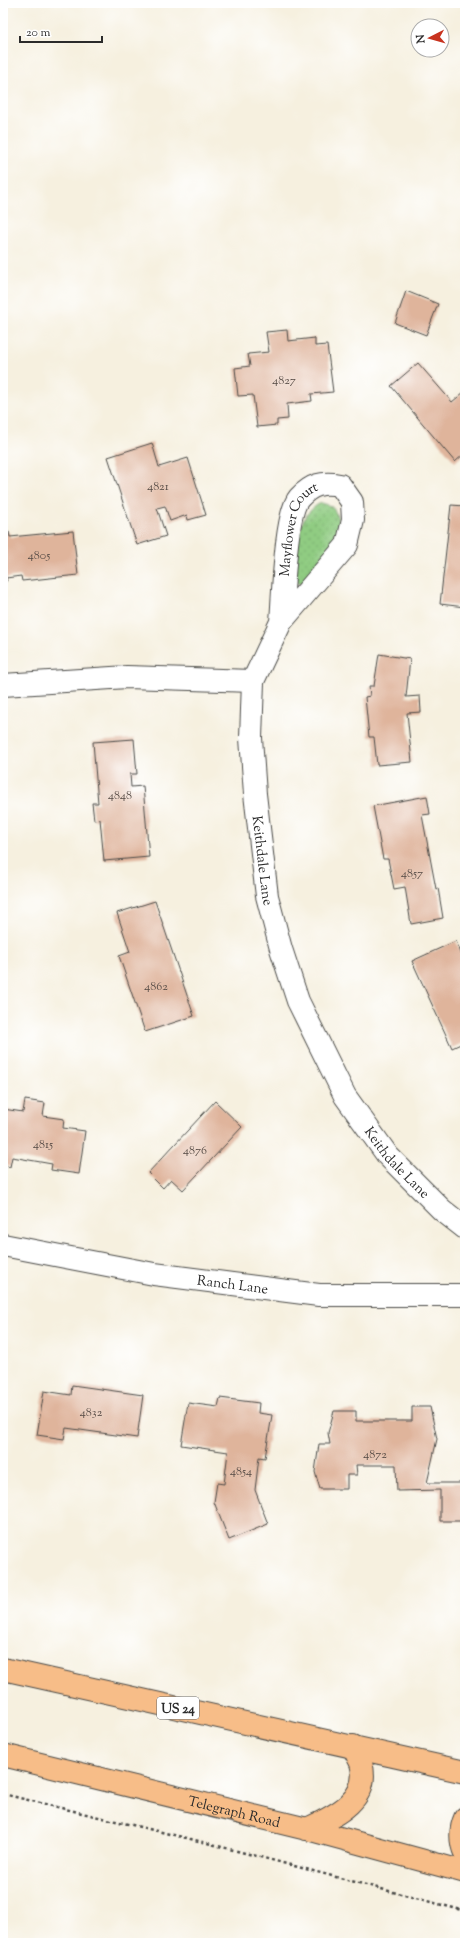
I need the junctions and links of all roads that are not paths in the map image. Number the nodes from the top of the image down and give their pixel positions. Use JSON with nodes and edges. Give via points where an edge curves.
{"nodes":[{"id":1,"x":281,"y":622,"type":"junction"},
{"id":2,"x":254,"y":681,"type":"junction"},
{"id":3,"x":3,"y":685,"type":"edge"},
{"id":4,"x":465,"y":1228,"type":"edge"},
{"id":5,"x":3,"y":1245,"type":"edge"},
{"id":6,"x":465,"y":1295,"type":"edge"},
{"id":7,"x":3,"y":1669,"type":"edge"},
{"id":8,"x":353,"y":1746,"type":"junction"},
{"id":9,"x":3,"y":1755,"type":"edge"},
{"id":10,"x":465,"y":1772,"type":"edge"},
{"id":11,"x":465,"y":1818,"type":"edge"},
{"id":12,"x":307,"y":1829,"type":"junction"},
{"id":13,"x":465,"y":1853,"type":"edge"},
{"id":14,"x":465,"y":1872,"type":"edge"}],
"edges":[{"from":1,"to":1,"type":"street","name":"Mayflower Court","via":[[288,528],[298,499],[326,482],[340,486],[352,502],[353,520],[347,545]]},
{"from":1,"to":2,"type":"street","name":"Mayflower Court"},
{"from":2,"to":3,"type":"street","via":[[127,677]]},
{"from":2,"to":4,"type":"street","name":"Keithdale Lane","via":[[251,738],[267,896],[298,1001],[345,1096],[388,1156],[442,1210]]},
{"from":5,"to":6,"type":"street","name":"Ranch Lane","via":[[154,1274],[319,1295]]},
{"from":7,"to":8,"type":"highway","number":"US 24"},
{"from":8,"to":10,"type":"highway","number":"US 24"},
{"from":8,"to":12,"type":"highway","via":[[361,1764],[362,1776],[360,1788],[353,1801]]},
{"from":9,"to":12,"type":"highway","name":"Telegraph Road"},
{"from":11,"to":13,"type":"highway","via":[[461,1830]]},
{"from":12,"to":14,"type":"highway","name":"Telegraph Road"}]}
